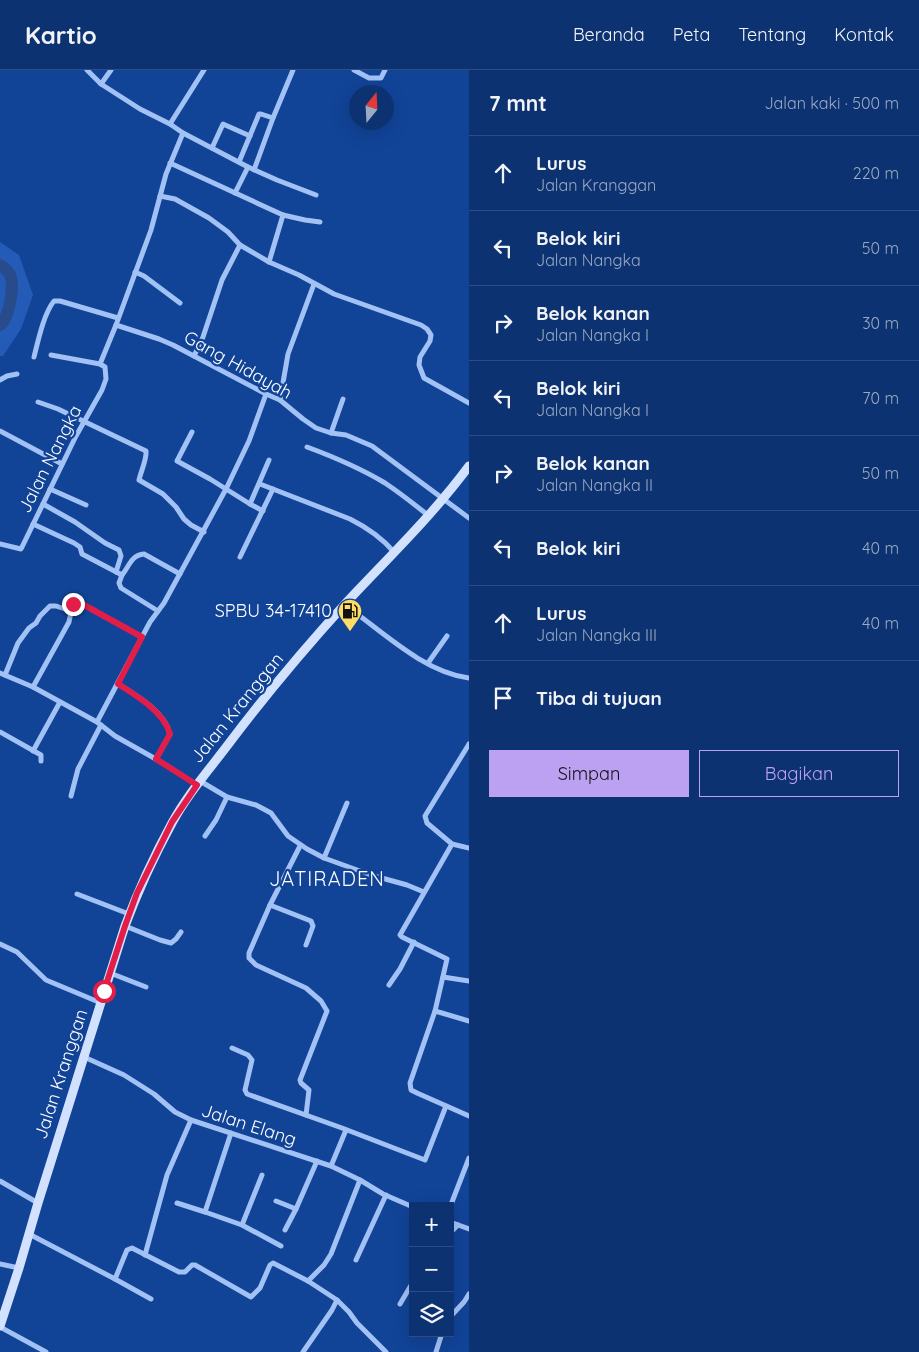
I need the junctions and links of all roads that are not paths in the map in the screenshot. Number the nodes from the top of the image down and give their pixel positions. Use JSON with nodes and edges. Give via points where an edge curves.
{"nodes":[{"id":1,"x":87,"y":70,"type":"edge"},
{"id":2,"x":111,"y":70,"type":"edge"},
{"id":3,"x":204,"y":70,"type":"edge"},
{"id":4,"x":292,"y":70,"type":"edge"},
{"id":5,"x":354,"y":70,"type":"edge"},
{"id":6,"x":385,"y":70,"type":"edge"},
{"id":7,"x":101,"y":84,"type":"junction"},
{"id":8,"x":273,"y":118,"type":"junction"},
{"id":9,"x":170,"y":124,"type":"junction"},
{"id":10,"x":184,"y":133,"type":"junction"},
{"id":11,"x":250,"y":136,"type":"junction"},
{"id":12,"x":212,"y":148,"type":"junction"},
{"id":13,"x":239,"y":162,"type":"junction"},
{"id":14,"x":170,"y":163,"type":"junction"},
{"id":15,"x":248,"y":167,"type":"junction"},
{"id":16,"x":254,"y":170,"type":"junction"},
{"id":17,"x":235,"y":193,"type":"junction"},
{"id":18,"x":316,"y":195,"type":"dead end"},
{"id":19,"x":160,"y":196,"type":"junction"},
{"id":20,"x":283,"y":215,"type":"junction"},
{"id":21,"x":320,"y":222,"type":"dead end"},
{"id":22,"x":240,"y":245,"type":"junction"},
{"id":23,"x":269,"y":262,"type":"junction"},
{"id":24,"x":135,"y":272,"type":"junction"},
{"id":25,"x":314,"y":284,"type":"junction"},
{"id":26,"x":180,"y":303,"type":"dead end"},
{"id":27,"x":118,"y":318,"type":"junction"},
{"id":28,"x":116,"y":325,"type":"junction"},
{"id":29,"x":51,"y":355,"type":"dead end"},
{"id":30,"x":34,"y":356,"type":"dead end"},
{"id":31,"x":194,"y":356,"type":"junction"},
{"id":32,"x":100,"y":364,"type":"junction"},
{"id":33,"x":17,"y":374,"type":"dead end"},
{"id":34,"x":0,"y":380,"type":"edge"},
{"id":35,"x":266,"y":394,"type":"junction"},
{"id":36,"x":343,"y":399,"type":"dead end"},
{"id":37,"x":280,"y":400,"type":"junction"},
{"id":38,"x":38,"y":402,"type":"dead end"},
{"id":39,"x":469,"y":403,"type":"edge"},
{"id":40,"x":83,"y":421,"type":"junction"},
{"id":41,"x":0,"y":431,"type":"edge"},
{"id":42,"x":192,"y":432,"type":"dead end"},
{"id":43,"x":331,"y":433,"type":"junction"},
{"id":44,"x":306,"y":447,"type":"dead end"},
{"id":45,"x":269,"y":460,"type":"dead end"},
{"id":46,"x":62,"y":464,"type":"junction"},
{"id":47,"x":469,"y":466,"type":"edge"},
{"id":48,"x":260,"y":484,"type":"junction"},
{"id":49,"x":50,"y":489,"type":"junction"},
{"id":50,"x":226,"y":489,"type":"junction"},
{"id":51,"x":274,"y":489,"type":"junction"},
{"id":52,"x":444,"y":499,"type":"junction"},
{"id":53,"x":43,"y":504,"type":"junction"},
{"id":54,"x":250,"y":504,"type":"junction"},
{"id":55,"x":86,"y":506,"type":"dead end"},
{"id":56,"x":263,"y":511,"type":"junction"},
{"id":57,"x":429,"y":516,"type":"junction"},
{"id":58,"x":469,"y":518,"type":"edge"},
{"id":59,"x":33,"y":524,"type":"junction"},
{"id":60,"x":204,"y":532,"type":"junction"},
{"id":61,"x":0,"y":544,"type":"edge"},
{"id":62,"x":394,"y":552,"type":"junction"},
{"id":63,"x":240,"y":557,"type":"dead end"},
{"id":64,"x":116,"y":572,"type":"junction"},
{"id":65,"x":180,"y":574,"type":"junction"},
{"id":66,"x":122,"y":575,"type":"junction"},
{"id":67,"x":344,"y":605,"type":"junction"},
{"id":68,"x":71,"y":610,"type":"junction"},
{"id":69,"x":158,"y":611,"type":"junction"},
{"id":70,"x":447,"y":636,"type":"dead end"},
{"id":71,"x":142,"y":637,"type":"junction"},
{"id":72,"x":428,"y":663,"type":"junction"},
{"id":73,"x":3,"y":674,"type":"edge"},
{"id":74,"x":469,"y":678,"type":"edge"},
{"id":75,"x":118,"y":684,"type":"junction"},
{"id":76,"x":34,"y":688,"type":"junction"},
{"id":77,"x":60,"y":702,"type":"junction"},
{"id":78,"x":99,"y":724,"type":"junction"},
{"id":79,"x":0,"y":732,"type":"edge"},
{"id":80,"x":469,"y":744,"type":"edge"},
{"id":81,"x":33,"y":751,"type":"junction"},
{"id":82,"x":156,"y":759,"type":"junction"},
{"id":83,"x":40,"y":761,"type":"dead end"},
{"id":84,"x":198,"y":783,"type":"junction"},
{"id":85,"x":71,"y":796,"type":"dead end"},
{"id":86,"x":228,"y":797,"type":"junction"},
{"id":87,"x":347,"y":803,"type":"dead end"},
{"id":88,"x":205,"y":836,"type":"dead end"},
{"id":89,"x":452,"y":844,"type":"junction"},
{"id":90,"x":300,"y":846,"type":"junction"},
{"id":91,"x":469,"y":848,"type":"edge"},
{"id":92,"x":324,"y":858,"type":"junction"},
{"id":93,"x":424,"y":892,"type":"junction"},
{"id":94,"x":77,"y":894,"type":"dead end"},
{"id":95,"x":270,"y":905,"type":"junction"},
{"id":96,"x":129,"y":914,"type":"junction"},
{"id":97,"x":125,"y":926,"type":"junction"},
{"id":98,"x":181,"y":932,"type":"dead end"},
{"id":99,"x":414,"y":942,"type":"junction"},
{"id":100,"x":0,"y":944,"type":"edge"},
{"id":101,"x":306,"y":946,"type":"dead end"},
{"id":102,"x":110,"y":973,"type":"junction"},
{"id":103,"x":443,"y":977,"type":"junction"},
{"id":104,"x":469,"y":981,"type":"edge"},
{"id":105,"x":389,"y":985,"type":"dead end"},
{"id":106,"x":146,"y":988,"type":"dead end"},
{"id":107,"x":101,"y":1003,"type":"junction"},
{"id":108,"x":434,"y":1011,"type":"junction"},
{"id":109,"x":469,"y":1021,"type":"edge"},
{"id":110,"x":232,"y":1048,"type":"dead end"},
{"id":111,"x":84,"y":1057,"type":"junction"},
{"id":112,"x":446,"y":1106,"type":"junction"},
{"id":113,"x":306,"y":1116,"type":"junction"},
{"id":114,"x":469,"y":1116,"type":"edge"},
{"id":115,"x":191,"y":1120,"type":"junction"},
{"id":116,"x":346,"y":1130,"type":"junction"},
{"id":117,"x":230,"y":1133,"type":"junction"},
{"id":118,"x":469,"y":1158,"type":"edge"},
{"id":119,"x":317,"y":1161,"type":"junction"},
{"id":120,"x":331,"y":1166,"type":"junction"},
{"id":121,"x":262,"y":1175,"type":"dead end"},
{"id":122,"x":360,"y":1180,"type":"junction"},
{"id":123,"x":0,"y":1181,"type":"edge"},
{"id":124,"x":386,"y":1195,"type":"junction"},
{"id":125,"x":276,"y":1201,"type":"dead end"},
{"id":126,"x":452,"y":1202,"type":"dead end"},
{"id":127,"x":38,"y":1203,"type":"junction"},
{"id":128,"x":177,"y":1203,"type":"dead end"},
{"id":129,"x":409,"y":1205,"type":"edge"},
{"id":130,"x":296,"y":1209,"type":"junction"},
{"id":131,"x":205,"y":1212,"type":"junction"},
{"id":132,"x":454,"y":1224,"type":"edge"},
{"id":133,"x":242,"y":1225,"type":"junction"},
{"id":134,"x":458,"y":1225,"type":"junction"},
{"id":135,"x":454,"y":1229,"type":"edge"},
{"id":136,"x":469,"y":1229,"type":"edge"},
{"id":137,"x":285,"y":1230,"type":"dead end"},
{"id":138,"x":28,"y":1234,"type":"junction"},
{"id":139,"x":282,"y":1246,"type":"dead end"},
{"id":140,"x":144,"y":1255,"type":"junction"},
{"id":141,"x":356,"y":1260,"type":"dead end"},
{"id":142,"x":0,"y":1264,"type":"edge"},
{"id":143,"x":19,"y":1268,"type":"junction"},
{"id":144,"x":115,"y":1279,"type":"junction"},
{"id":145,"x":308,"y":1281,"type":"junction"},
{"id":146,"x":409,"y":1289,"type":"edge"},
{"id":147,"x":469,"y":1294,"type":"edge"},
{"id":148,"x":151,"y":1299,"type":"dead end"},
{"id":149,"x":337,"y":1300,"type":"junction"},
{"id":150,"x":400,"y":1304,"type":"dead end"},
{"id":151,"x":454,"y":1313,"type":"edge"},
{"id":152,"x":0,"y":1327,"type":"edge"},
{"id":153,"x":441,"y":1337,"type":"edge"},
{"id":154,"x":46,"y":1352,"type":"edge"},
{"id":155,"x":303,"y":1352,"type":"edge"},
{"id":156,"x":386,"y":1352,"type":"edge"},
{"id":157,"x":436,"y":1352,"type":"edge"}],
"edges":[{"from":1,"to":7,"type":"street"},
{"from":2,"to":7,"type":"street"},
{"from":3,"to":9,"type":"street"},
{"from":4,"to":8,"type":"street"},
{"from":5,"to":6,"type":"street","via":[[369,78],[381,78]]},
{"from":7,"to":9,"type":"street"},
{"from":8,"to":11,"type":"street","via":[[259,114]]},
{"from":8,"to":16,"type":"street"},
{"from":9,"to":10,"type":"street"},
{"from":10,"to":12,"type":"street"},
{"from":10,"to":14,"type":"street"},
{"from":11,"to":12,"type":"street","via":[[222,124]]},
{"from":11,"to":13,"type":"street"},
{"from":12,"to":13,"type":"street"},
{"from":13,"to":15,"type":"street"},
{"from":14,"to":17,"type":"street"},
{"from":14,"to":19,"type":"street"},
{"from":15,"to":16,"type":"street"},
{"from":15,"to":17,"type":"street"},
{"from":16,"to":18,"type":"street"},
{"from":17,"to":20,"type":"street"},
{"from":19,"to":22,"type":"street","via":[[176,199],[209,218]]},
{"from":19,"to":24,"type":"street"},
{"from":20,"to":21,"type":"street"},
{"from":20,"to":23,"type":"street"},
{"from":22,"to":23,"type":"street"},
{"from":22,"to":31,"type":"street","via":[[222,280]]},
{"from":23,"to":25,"type":"street"},
{"from":24,"to":26,"type":"street"},
{"from":24,"to":27,"type":"street"},
{"from":25,"to":37,"type":"street","via":[[288,354]]},
{"from":25,"to":39,"type":"street","via":[[427,329],[430,341],[419,365],[424,378]]},
{"from":27,"to":28,"type":"street"},
{"from":27,"to":30,"type":"street","via":[[54,301],[40,332]]},
{"from":28,"to":31,"type":"street","name":"Gang Hidayah","via":[[159,338]]},
{"from":28,"to":32,"type":"street"},
{"from":29,"to":32,"type":"street"},
{"from":31,"to":35,"type":"street","name":"Gang Hidayah"},
{"from":32,"to":40,"type":"street","name":"Jalan Nangka","via":[[105,367],[106,379]]},
{"from":33,"to":34,"type":"street"},
{"from":35,"to":37,"type":"street","name":"Gang Hidayah"},
{"from":35,"to":50,"type":"street","via":[[249,441]]},
{"from":36,"to":43,"type":"street"},
{"from":37,"to":43,"type":"street","name":"Gang Hidayah","via":[[316,428]]},
{"from":38,"to":40,"type":"street"},
{"from":40,"to":46,"type":"street","name":"Jalan Nangka"},
{"from":40,"to":60,"type":"street","via":[[146,451],[139,480],[170,500],[184,519]]},
{"from":41,"to":46,"type":"street"},
{"from":42,"to":50,"type":"street","via":[[177,461]]},
{"from":43,"to":52,"type":"street","name":"Gang Hidayah","via":[[346,435],[372,446]]},
{"from":44,"to":57,"type":"street","via":[[335,457],[385,483]]},
{"from":45,"to":48,"type":"street"},
{"from":46,"to":49,"type":"street","name":"Jalan Nangka"},
{"from":47,"to":52,"type":"main road","name":"Jalan Kranggan"},
{"from":48,"to":51,"type":"street"},
{"from":48,"to":54,"type":"street"},
{"from":49,"to":53,"type":"street","name":"Jalan Nangka"},
{"from":49,"to":55,"type":"street"},
{"from":50,"to":54,"type":"street"},
{"from":50,"to":60,"type":"street"},
{"from":51,"to":56,"type":"street"},
{"from":51,"to":62,"type":"street","via":[[350,519]]},
{"from":52,"to":57,"type":"main road","name":"Jalan Kranggan"},
{"from":52,"to":58,"type":"street","name":"Gang Hidayah"},
{"from":53,"to":59,"type":"street","name":"Jalan Nangka"},
{"from":53,"to":64,"type":"street","via":[[119,550],[121,556]]},
{"from":54,"to":56,"type":"street"},
{"from":56,"to":63,"type":"street"},
{"from":57,"to":62,"type":"main road","name":"Jalan Kranggan"},
{"from":59,"to":61,"type":"street","name":"Jalan Nangka","via":[[21,549]]},
{"from":59,"to":64,"type":"street","via":[[80,547],[82,554]]},
{"from":60,"to":65,"type":"street"},
{"from":62,"to":67,"type":"main road","name":"Jalan Kranggan"},
{"from":64,"to":66,"type":"street"},
{"from":65,"to":66,"type":"street","via":[[139,554]]},
{"from":65,"to":69,"type":"street"},
{"from":66,"to":69,"type":"street","via":[[121,588]]},
{"from":67,"to":72,"type":"street"},
{"from":67,"to":84,"type":"main road","name":"Jalan Kranggan","via":[[262,701]]},
{"from":68,"to":71,"type":"street","via":[[73,604],[79,602]]},
{"from":68,"to":73,"type":"street","via":[[56,606],[46,609],[18,643]]},
{"from":68,"to":76,"type":"street","via":[[69,622]]},
{"from":69,"to":71,"type":"street"},
{"from":70,"to":72,"type":"street"},
{"from":71,"to":75,"type":"street"},
{"from":72,"to":74,"type":"street","via":[[449,674]]},
{"from":73,"to":76,"type":"street"},
{"from":75,"to":78,"type":"street"},
{"from":75,"to":82,"type":"street","via":[[153,708],[169,728],[170,734]]},
{"from":76,"to":77,"type":"street"},
{"from":77,"to":78,"type":"street"},
{"from":77,"to":81,"type":"street"},
{"from":78,"to":82,"type":"street"},
{"from":78,"to":85,"type":"street","via":[[78,768]]},
{"from":79,"to":81,"type":"street"},
{"from":80,"to":89,"type":"street","via":[[426,816],[426,823]]},
{"from":81,"to":83,"type":"street","via":[[41,755]]},
{"from":82,"to":84,"type":"street"},
{"from":84,"to":86,"type":"street"},
{"from":84,"to":96,"type":"main road","name":"Jalan Kranggan","via":[[172,822]]},
{"from":86,"to":88,"type":"street"},
{"from":86,"to":90,"type":"street","via":[[271,813]]},
{"from":87,"to":92,"type":"street"},
{"from":89,"to":91,"type":"street"},
{"from":89,"to":93,"type":"street"},
{"from":90,"to":92,"type":"street"},
{"from":90,"to":95,"type":"street"},
{"from":92,"to":93,"type":"street"},
{"from":93,"to":99,"type":"street","via":[[401,933],[402,937]]},
{"from":94,"to":96,"type":"street"},
{"from":95,"to":101,"type":"street","via":[[311,921],[313,926]]},
{"from":95,"to":113,"type":"street","via":[[249,958],[306,988],[327,1011],[300,1080],[310,1090]]},
{"from":96,"to":97,"type":"main road","name":"Jalan Kranggan"},
{"from":97,"to":98,"type":"street","via":[[171,943]]},
{"from":97,"to":102,"type":"main road","name":"Jalan Kranggan"},
{"from":99,"to":103,"type":"street","via":[[447,959]]},
{"from":99,"to":105,"type":"street"},
{"from":100,"to":107,"type":"street","via":[[17,952],[46,980]]},
{"from":102,"to":106,"type":"street"},
{"from":102,"to":107,"type":"main road","name":"Jalan Kranggan"},
{"from":103,"to":104,"type":"street"},
{"from":103,"to":108,"type":"street"},
{"from":107,"to":111,"type":"main road","name":"Jalan Kranggan"},
{"from":108,"to":109,"type":"street"},
{"from":108,"to":112,"type":"street","via":[[410,1087]]},
{"from":110,"to":113,"type":"street","via":[[252,1060],[245,1090],[247,1094]]},
{"from":111,"to":115,"type":"street","name":"Jalan Elang","via":[[124,1075]]},
{"from":111,"to":127,"type":"main road","name":"Jalan Kranggan"},
{"from":112,"to":114,"type":"street"},
{"from":112,"to":116,"type":"street","via":[[425,1160]]},
{"from":113,"to":116,"type":"street"},
{"from":115,"to":117,"type":"street","name":"Jalan Elang"},
{"from":115,"to":140,"type":"street","via":[[167,1175]]},
{"from":116,"to":120,"type":"street"},
{"from":117,"to":119,"type":"street","name":"Jalan Elang"},
{"from":117,"to":131,"type":"street"},
{"from":118,"to":126,"type":"street"},
{"from":119,"to":120,"type":"street","name":"Jalan Elang"},
{"from":119,"to":130,"type":"street"},
{"from":120,"to":122,"type":"street","name":"Jalan Elang"},
{"from":121,"to":133,"type":"street"},
{"from":122,"to":124,"type":"street","name":"Jalan Elang"},
{"from":122,"to":145,"type":"street","via":[[332,1254]]},
{"from":123,"to":127,"type":"street"},
{"from":124,"to":129,"type":"street","name":"Jalan Elang"},
{"from":124,"to":141,"type":"street"},
{"from":125,"to":130,"type":"street"},
{"from":127,"to":138,"type":"main road","name":"Jalan Kranggan"},
{"from":128,"to":131,"type":"street"},
{"from":130,"to":137,"type":"street"},
{"from":131,"to":133,"type":"street"},
{"from":132,"to":134,"type":"street"},
{"from":133,"to":139,"type":"street"},
{"from":134,"to":135,"type":"street"},
{"from":134,"to":136,"type":"street"},
{"from":138,"to":143,"type":"main road","name":"Jalan Kranggan"},
{"from":138,"to":144,"type":"street"},
{"from":140,"to":144,"type":"street","via":[[132,1248],[127,1250]]},
{"from":140,"to":145,"type":"street","via":[[179,1272],[195,1265],[251,1297],[260,1288],[271,1264]]},
{"from":142,"to":143,"type":"street"},
{"from":143,"to":152,"type":"main road","name":"Jalan Kranggan"},
{"from":144,"to":148,"type":"street"},
{"from":145,"to":149,"type":"street"},
{"from":146,"to":150,"type":"street"},
{"from":147,"to":151,"type":"street"},
{"from":149,"to":155,"type":"street"},
{"from":149,"to":156,"type":"street"},
{"from":152,"to":154,"type":"street"},
{"from":153,"to":157,"type":"street"}]}
